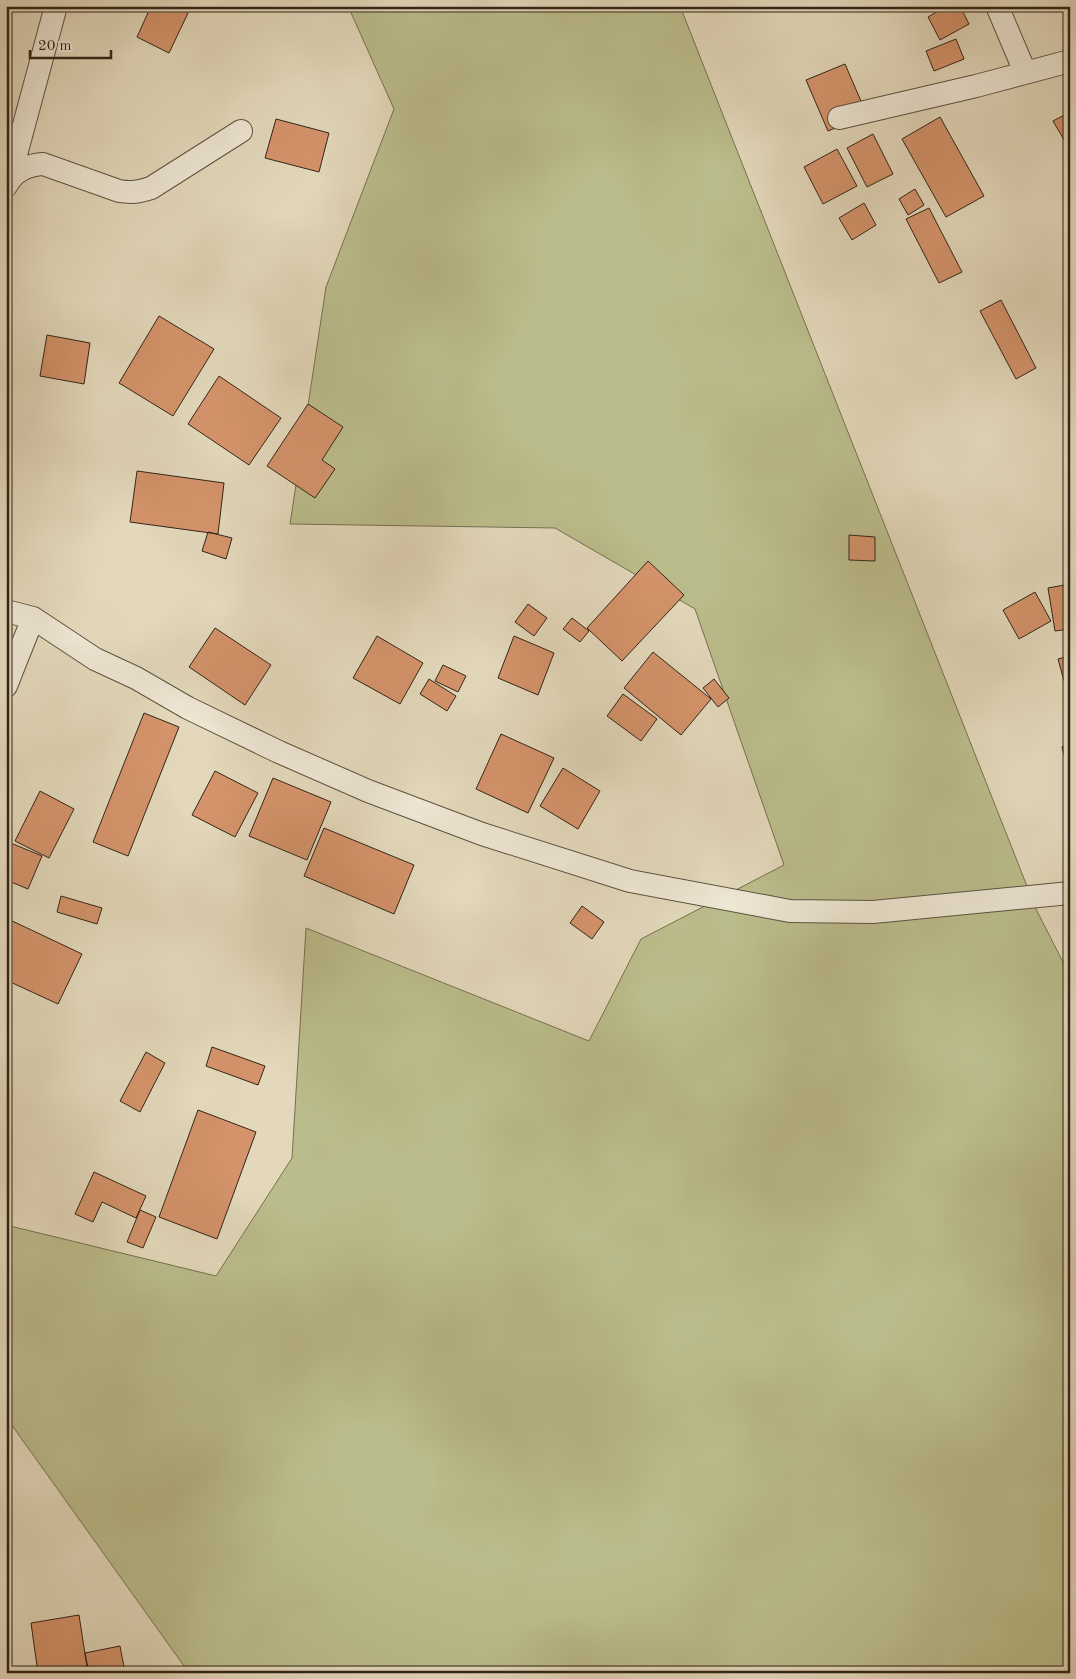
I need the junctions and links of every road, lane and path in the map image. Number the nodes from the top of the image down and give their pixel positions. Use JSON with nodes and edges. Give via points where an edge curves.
{"nodes":[{"id":1,"x":56,"y":6,"type":"edge"},
{"id":2,"x":997,"y":6,"type":"edge"},
{"id":3,"x":1070,"y":61,"type":"edge"},
{"id":4,"x":1026,"y":72,"type":"junction"},
{"id":5,"x":838,"y":118,"type":"dead end"},
{"id":6,"x":241,"y":131,"type":"dead end"},
{"id":7,"x":8,"y":182,"type":"edge"},
{"id":8,"x":6,"y":611,"type":"edge"},
{"id":9,"x":33,"y":618,"type":"junction"},
{"id":10,"x":6,"y":686,"type":"edge"},
{"id":11,"x":1070,"y":893,"type":"edge"}],
"edges":[{"from":1,"to":7,"type":"street"},
{"from":2,"to":4,"type":"street"},
{"from":3,"to":4,"type":"street"},
{"from":4,"to":5,"type":"street"},
{"from":6,"to":7,"type":"street","via":[[142,192],[119,191],[43,164],[32,164]]},
{"from":8,"to":9,"type":"street"},
{"from":9,"to":10,"type":"street"},
{"from":9,"to":11,"type":"street","via":[[95,659],[279,752],[368,791],[482,834],[630,881],[790,910],[873,912]]}]}
